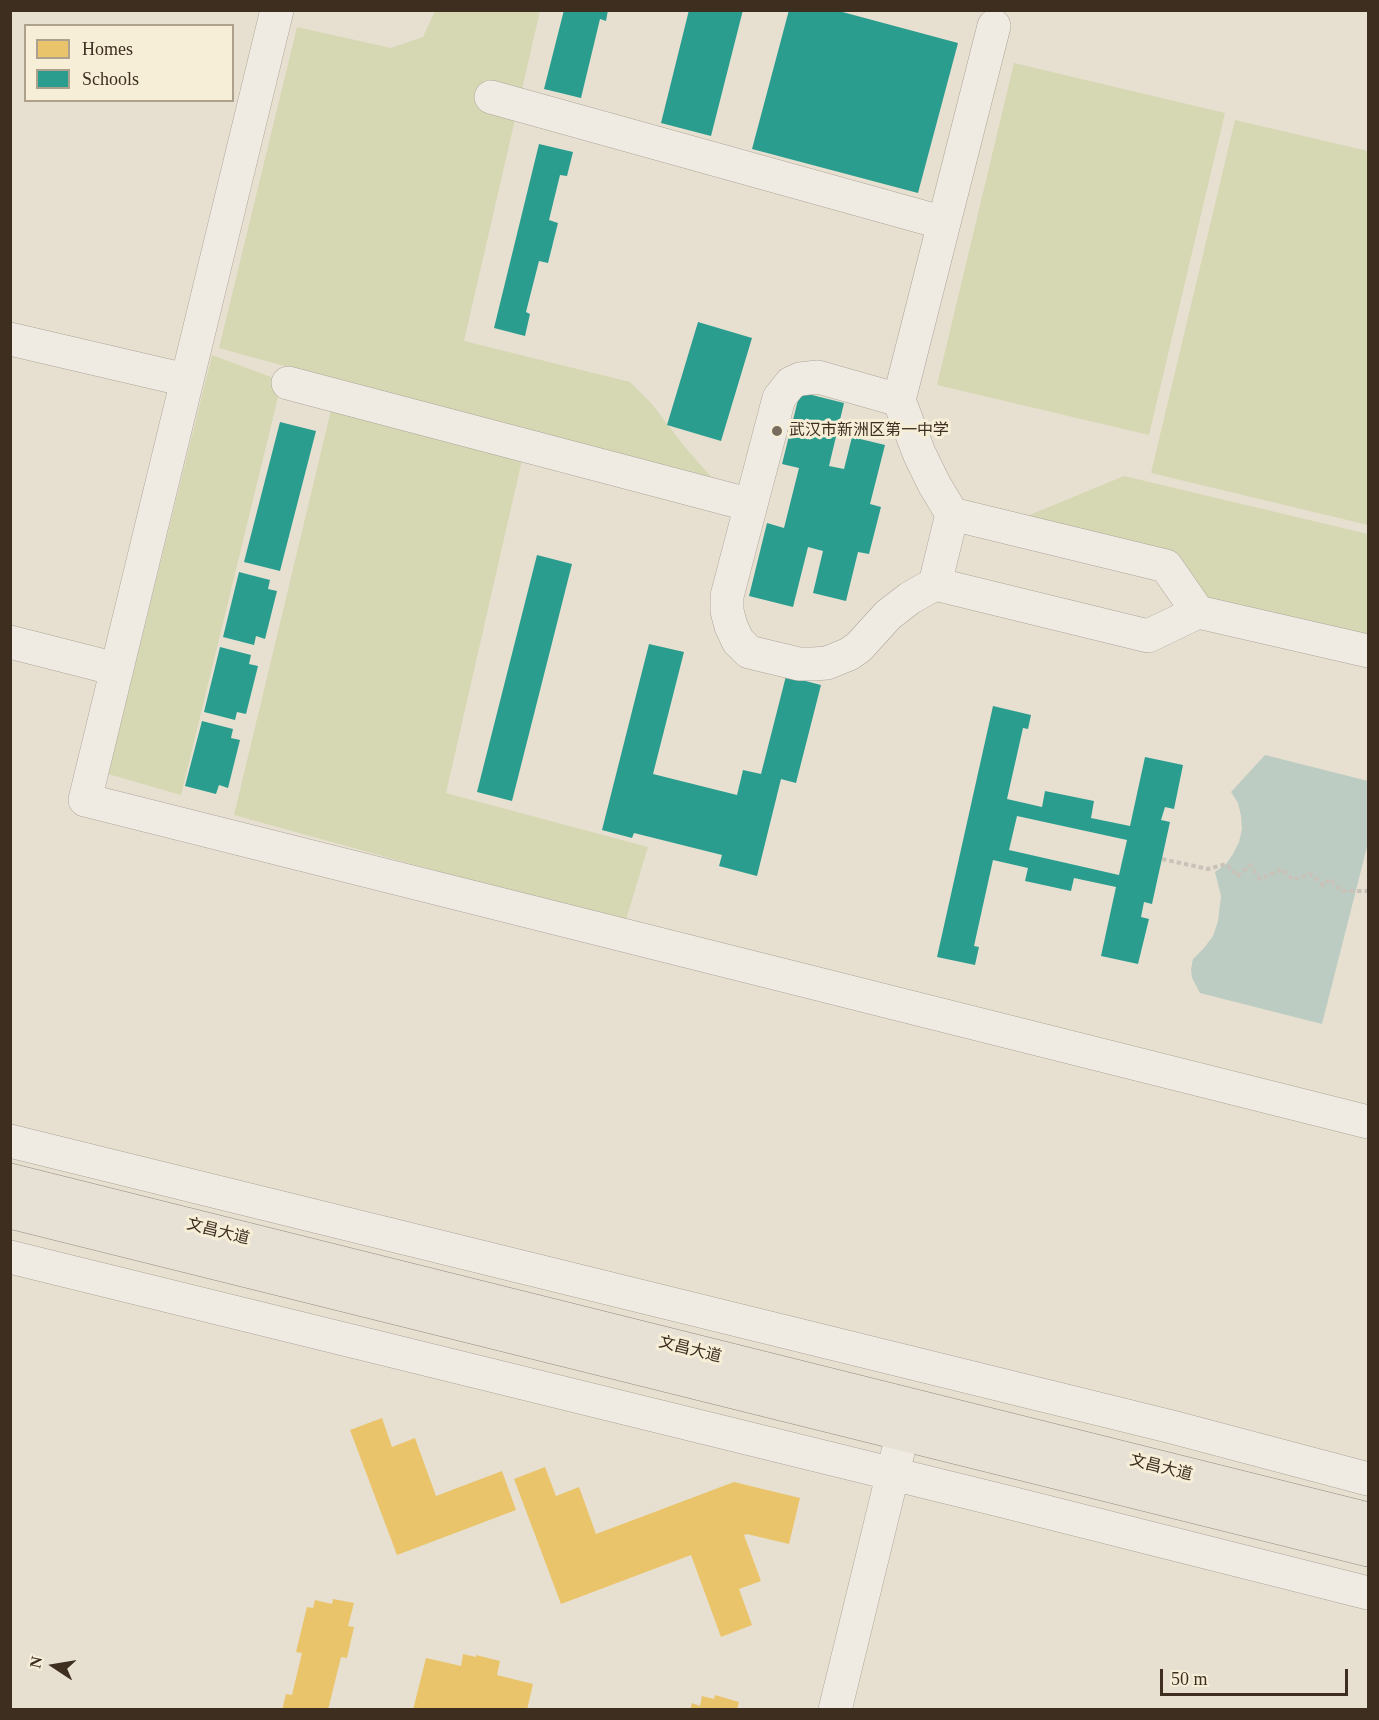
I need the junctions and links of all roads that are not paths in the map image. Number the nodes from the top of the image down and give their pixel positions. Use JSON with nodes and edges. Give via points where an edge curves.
{"nodes":[{"id":1,"x":277,"y":10,"type":"edge"},
{"id":2,"x":994,"y":26,"type":"dead end"},
{"id":3,"x":491,"y":97,"type":"dead end"},
{"id":4,"x":944,"y":224,"type":"junction"},
{"id":5,"x":10,"y":339,"type":"edge"},
{"id":6,"x":186,"y":380,"type":"junction"},
{"id":7,"x":288,"y":383,"type":"dead end"},
{"id":8,"x":899,"y":400,"type":"junction"},
{"id":9,"x":751,"y":505,"type":"junction"},
{"id":10,"x":952,"y":514,"type":"junction"},
{"id":11,"x":935,"y":584,"type":"junction"},
{"id":12,"x":1198,"y":612,"type":"junction"},
{"id":13,"x":10,"y":642,"type":"edge"},
{"id":14,"x":1368,"y":651,"type":"edge"},
{"id":15,"x":116,"y":669,"type":"junction"},
{"id":16,"x":1368,"y":1122,"type":"edge"},
{"id":17,"x":10,"y":1142,"type":"edge"},
{"id":18,"x":10,"y":1180,"type":"edge"},
{"id":19,"x":10,"y":1212,"type":"edge"},
{"id":20,"x":10,"y":1257,"type":"edge"},
{"id":21,"x":902,"y":1434,"type":"junction"},
{"id":22,"x":892,"y":1474,"type":"junction"},
{"id":23,"x":1368,"y":1479,"type":"edge"},
{"id":24,"x":1368,"y":1519,"type":"edge"},
{"id":25,"x":1368,"y":1550,"type":"edge"},
{"id":26,"x":1368,"y":1593,"type":"edge"},
{"id":27,"x":835,"y":1710,"type":"edge"}],
"edges":[{"from":1,"to":6,"type":"street"},
{"from":2,"to":4,"type":"street"},
{"from":3,"to":4,"type":"street"},
{"from":4,"to":8,"type":"street"},
{"from":5,"to":6,"type":"street"},
{"from":6,"to":15,"type":"street"},
{"from":7,"to":9,"type":"street"},
{"from":8,"to":9,"type":"street","via":[[818,377],[791,383],[779,398]]},
{"from":8,"to":10,"type":"street","via":[[919,453]]},
{"from":9,"to":11,"type":"street","via":[[727,596],[731,626],[749,652],[800,664],[826,663],[859,647],[888,615]]},
{"from":10,"to":11,"type":"street"},
{"from":10,"to":12,"type":"street","via":[[1166,566]]},
{"from":11,"to":12,"type":"street","via":[[1148,636]]},
{"from":12,"to":14,"type":"street"},
{"from":13,"to":15,"type":"street"},
{"from":15,"to":16,"type":"street","via":[[85,800]]},
{"from":17,"to":23,"type":"street","via":[[1172,1427]]},
{"from":18,"to":24,"type":"main road","name":"文昌大道"},
{"from":19,"to":21,"type":"main road","name":"文昌大道"},
{"from":20,"to":22,"type":"street"},
{"from":21,"to":22,"type":"street"},
{"from":21,"to":25,"type":"main road","name":"文昌大道"},
{"from":22,"to":26,"type":"street"},
{"from":22,"to":27,"type":"street"}]}
